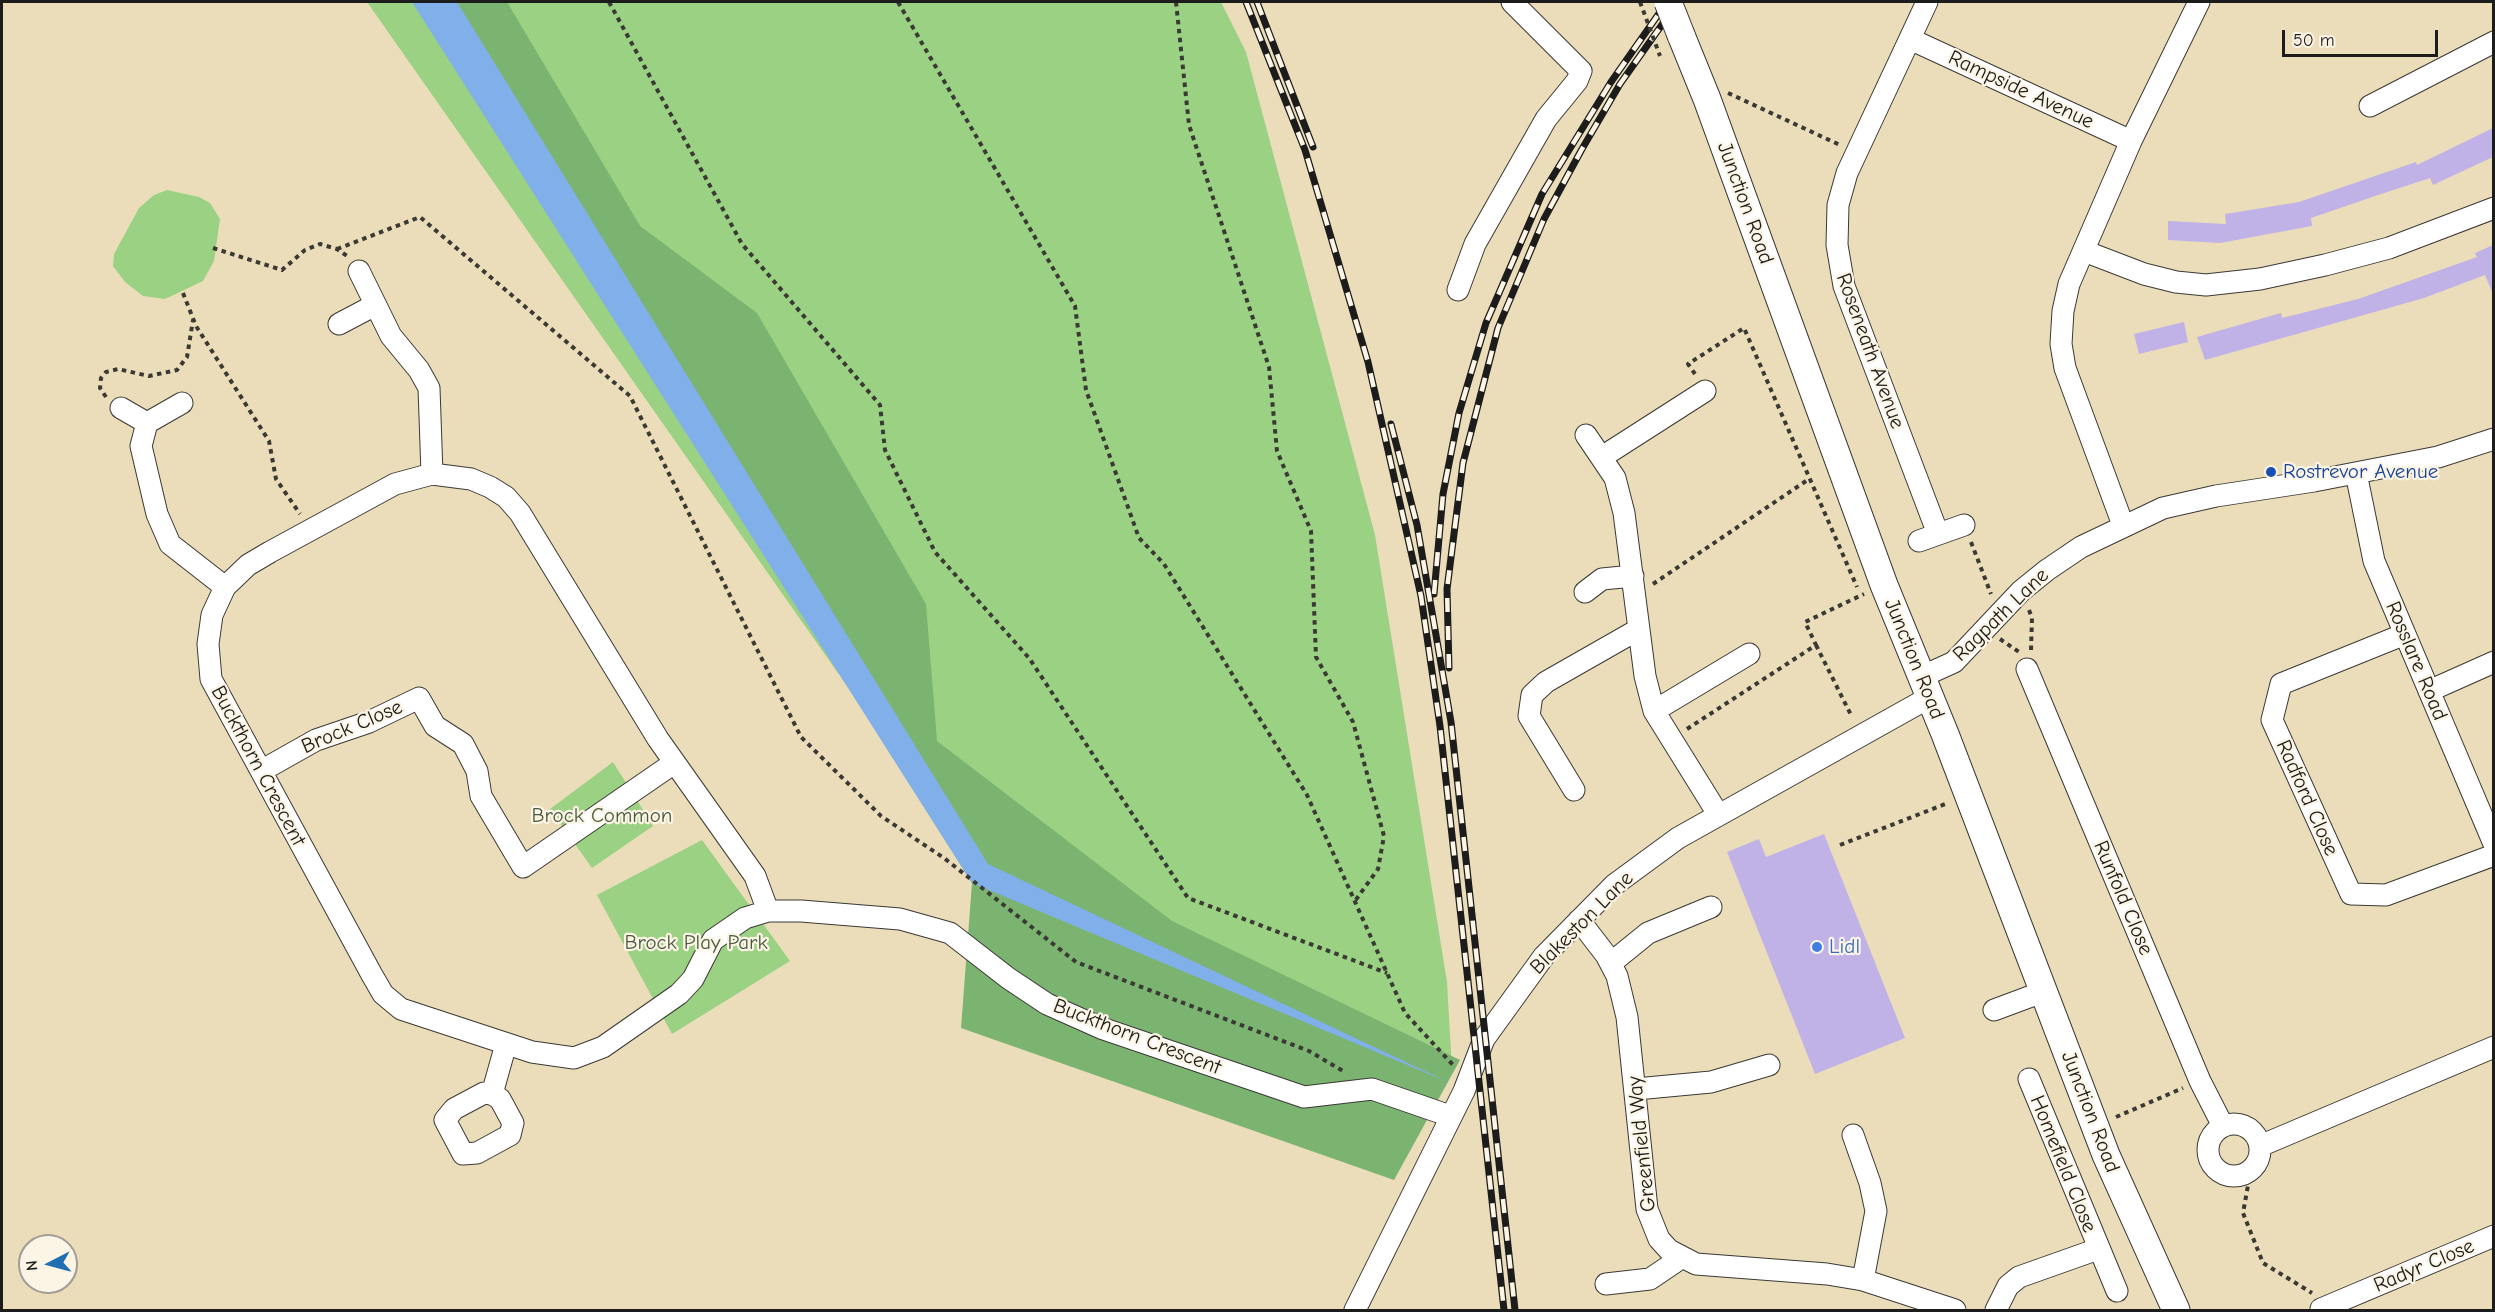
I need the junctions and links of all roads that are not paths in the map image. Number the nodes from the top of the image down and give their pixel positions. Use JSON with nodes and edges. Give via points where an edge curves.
{"nodes":[{"id":1,"x":1512,"y":2,"type":"edge"},
{"id":2,"x":1668,"y":2,"type":"edge"},
{"id":3,"x":1927,"y":2,"type":"edge"},
{"id":4,"x":2199,"y":2,"type":"edge"},
{"id":5,"x":1910,"y":39,"type":"junction"},
{"id":6,"x":2493,"y":42,"type":"edge"},
{"id":7,"x":2370,"y":105,"type":"dead end"},
{"id":8,"x":2132,"y":141,"type":"junction"},
{"id":9,"x":2493,"y":208,"type":"edge"},
{"id":10,"x":2084,"y":250,"type":"junction"},
{"id":11,"x":359,"y":271,"type":"road end"},
{"id":12,"x":1458,"y":290,"type":"dead end"},
{"id":13,"x":375,"y":305,"type":"junction"},
{"id":14,"x":339,"y":324,"type":"dead end"},
{"id":15,"x":1705,"y":392,"type":"road end"},
{"id":16,"x":182,"y":403,"type":"dead end"},
{"id":17,"x":121,"y":408,"type":"road end"},
{"id":18,"x":147,"y":423,"type":"junction"},
{"id":19,"x":1586,"y":435,"type":"dead end"},
{"id":20,"x":2493,"y":439,"type":"edge"},
{"id":21,"x":1602,"y":457,"type":"junction"},
{"id":22,"x":2356,"y":473,"type":"junction"},
{"id":23,"x":432,"y":474,"type":"junction"},
{"id":24,"x":1964,"y":525,"type":"road end"},
{"id":25,"x":2123,"y":525,"type":"junction"},
{"id":26,"x":1634,"y":586,"type":"junction"},
{"id":27,"x":225,"y":587,"type":"junction"},
{"id":28,"x":1585,"y":592,"type":"dead end"},
{"id":29,"x":1639,"y":629,"type":"junction"},
{"id":30,"x":2404,"y":634,"type":"junction"},
{"id":31,"x":1749,"y":654,"type":"dead end"},
{"id":32,"x":2493,"y":662,"type":"edge"},
{"id":33,"x":2027,"y":669,"type":"road end"},
{"id":34,"x":1925,"y":687,"type":"junction"},
{"id":35,"x":2429,"y":691,"type":"junction"},
{"id":36,"x":1654,"y":711,"type":"junction"},
{"id":37,"x":674,"y":763,"type":"junction"},
{"id":38,"x":261,"y":771,"type":"junction"},
{"id":39,"x":1574,"y":790,"type":"dead end"},
{"id":40,"x":1718,"y":814,"type":"junction"},
{"id":41,"x":2493,"y":844,"type":"edge"},
{"id":42,"x":2493,"y":855,"type":"edge"},
{"id":43,"x":1711,"y":907,"type":"dead end"},
{"id":44,"x":768,"y":911,"type":"junction"},
{"id":45,"x":1579,"y":920,"type":"junction"},
{"id":46,"x":1611,"y":963,"type":"junction"},
{"id":47,"x":2045,"y":991,"type":"junction"},
{"id":48,"x":1994,"y":1010,"type":"dead end"},
{"id":49,"x":506,"y":1044,"type":"junction"},
{"id":50,"x":2493,"y":1047,"type":"edge"},
{"id":51,"x":1769,"y":1065,"type":"dead end"},
{"id":52,"x":2029,"y":1079,"type":"dead end"},
{"id":53,"x":1636,"y":1089,"type":"junction"},
{"id":54,"x":492,"y":1094,"type":"dead end"},
{"id":55,"x":1450,"y":1116,"type":"junction"},
{"id":56,"x":2223,"y":1126,"type":"junction"},
{"id":57,"x":1853,"y":1136,"type":"dead end"},
{"id":58,"x":2260,"y":1146,"type":"junction"},
{"id":59,"x":2493,"y":1236,"type":"edge"},
{"id":60,"x":2098,"y":1249,"type":"junction"},
{"id":61,"x":1681,"y":1258,"type":"junction"},
{"id":62,"x":1863,"y":1280,"type":"junction"},
{"id":63,"x":1606,"y":1284,"type":"dead end"},
{"id":64,"x":2117,"y":1292,"type":"dead end"},
{"id":65,"x":2318,"y":1304,"type":"edge"},
{"id":66,"x":1355,"y":1311,"type":"edge"},
{"id":67,"x":1955,"y":1311,"type":"edge"},
{"id":68,"x":1996,"y":1311,"type":"edge"},
{"id":69,"x":2176,"y":1311,"type":"edge"}],
"edges":[{"from":1,"to":12,"type":"street","via":[[1581,71],[1546,119],[1475,244]]},
{"from":2,"to":34,"type":"main road","name":"Junction Road","bridge":true,"via":[[1707,99],[1873,590]]},
{"from":3,"to":5,"type":"street","name":"Roseneath Avenue"},
{"from":4,"to":8,"type":"street"},
{"from":5,"to":8,"type":"street","name":"Rampside Avenue"},
{"from":5,"to":24,"type":"street","name":"Roseneath Avenue","via":[[1854,152],[1838,205],[1839,265],[1929,537]]},
{"from":6,"to":7,"type":"street"},
{"from":8,"to":10,"type":"street"},
{"from":9,"to":10,"type":"street","via":[[2389,248],[2260,279],[2206,285],[2144,274]]},
{"from":10,"to":25,"type":"street","via":[[2067,293],[2061,344],[2072,391]]},
{"from":11,"to":13,"type":"street"},
{"from":13,"to":14,"type":"street"},
{"from":13,"to":23,"type":"street","via":[[390,336],[429,388]]},
{"from":15,"to":21,"type":"street"},
{"from":16,"to":18,"type":"street"},
{"from":17,"to":18,"type":"street"},
{"from":18,"to":27,"type":"street","via":[[141,446],[157,514],[170,544]]},
{"from":19,"to":21,"type":"street"},
{"from":20,"to":22,"type":"street","name":"Ragpath Lane","via":[[2438,457]]},
{"from":21,"to":26,"type":"street","via":[[1616,478]]},
{"from":22,"to":25,"type":"street","name":"Ragpath Lane","via":[[2216,496],[2163,508]]},
{"from":22,"to":30,"type":"street","name":"Rosslare Road","via":[[2374,561]]},
{"from":23,"to":27,"type":"street","name":"Buckthorn Crescent","via":[[394,484],[248,565]]},
{"from":23,"to":37,"type":"street","name":"Buckthorn Crescent","via":[[471,480],[506,497],[520,513]]},
{"from":25,"to":34,"type":"street","name":"Ragpath Lane","via":[[2081,547],[2021,591]]},
{"from":26,"to":28,"type":"street","via":[[1602,579]]},
{"from":26,"to":29,"type":"street"},
{"from":27,"to":38,"type":"street","name":"Buckthorn Crescent","via":[[212,615],[208,644],[211,679]]},
{"from":29,"to":36,"type":"street"},
{"from":29,"to":39,"type":"street","via":[[1546,682],[1532,695],[1529,716]]},
{"from":30,"to":35,"type":"street","name":"Rosslare Road"},
{"from":30,"to":42,"type":"street","name":"Radford Close","via":[[2281,684],[2272,720],[2351,894],[2386,894]]},
{"from":31,"to":36,"type":"street"},
{"from":32,"to":35,"type":"street"},
{"from":33,"to":56,"type":"street","name":"Runfold Close","via":[[2200,1081]]},
{"from":34,"to":40,"type":"street","name":"Blakeston Lane","via":[[1861,734]]},
{"from":34,"to":47,"type":"main road","name":"Junction Road"},
{"from":35,"to":41,"type":"street","name":"Rosslare Road"},
{"from":36,"to":40,"type":"street"},
{"from":37,"to":38,"type":"street","name":"Brock Close","via":[[523,867],[481,796],[477,771],[463,744],[435,726],[419,698],[369,722],[316,740]]},
{"from":37,"to":44,"type":"street","name":"Buckthorn Crescent","via":[[755,876]]},
{"from":38,"to":49,"type":"street","name":"Buckthorn Crescent","via":[[388,999],[401,1009]]},
{"from":40,"to":45,"type":"street","name":"Blakeston Lane","via":[[1614,885]]},
{"from":43,"to":46,"type":"street","via":[[1648,933]]},
{"from":44,"to":49,"type":"street","name":"Buckthorn Crescent","via":[[745,918],[713,940],[693,979],[679,994],[591,1054],[574,1058],[555,1056]]},
{"from":44,"to":55,"type":"street","name":"Buckthorn Crescent","via":[[900,919],[950,933],[1047,1004],[1101,1028],[1304,1097],[1372,1089]]},
{"from":45,"to":46,"type":"street","name":"Greenfield Way"},
{"from":45,"to":55,"type":"street","name":"Blakeston Lane","via":[[1544,956],[1484,1039]]},
{"from":46,"to":53,"type":"street","name":"Greenfield Way","via":[[1627,1017]]},
{"from":47,"to":48,"type":"street"},
{"from":47,"to":69,"type":"main road","name":"Junction Road","via":[[2106,1155]]},
{"from":49,"to":54,"type":"street"},
{"from":50,"to":58,"type":"street"},
{"from":51,"to":53,"type":"street","via":[[1711,1082]]},
{"from":52,"to":60,"type":"street","name":"Homefield Close"},
{"from":53,"to":61,"type":"street","name":"Greenfield Way","via":[[1647,1209],[1659,1239]]},
{"from":55,"to":66,"type":"street","name":"Blakeston Lane"},
{"from":56,"to":58,"type":"street","via":[[2245,1126],[2255,1134]]},
{"from":56,"to":58,"type":"street","via":[[2208,1146],[2217,1169],[2229,1175],[2242,1174],[2258,1160]]},
{"from":57,"to":62,"type":"street","via":[[1876,1211]]},
{"from":59,"to":65,"type":"street","name":"Radyr Close"},
{"from":60,"to":64,"type":"street","name":"Homefield Close"},
{"from":60,"to":68,"type":"street","name":"Homefield Close","via":[[2019,1277],[2008,1286]]},
{"from":61,"to":62,"type":"street","name":"Greenfield Way","via":[[1696,1264]]},
{"from":61,"to":63,"type":"street","via":[[1650,1279]]},
{"from":62,"to":67,"type":"street","name":"Greenfield Way"}]}
